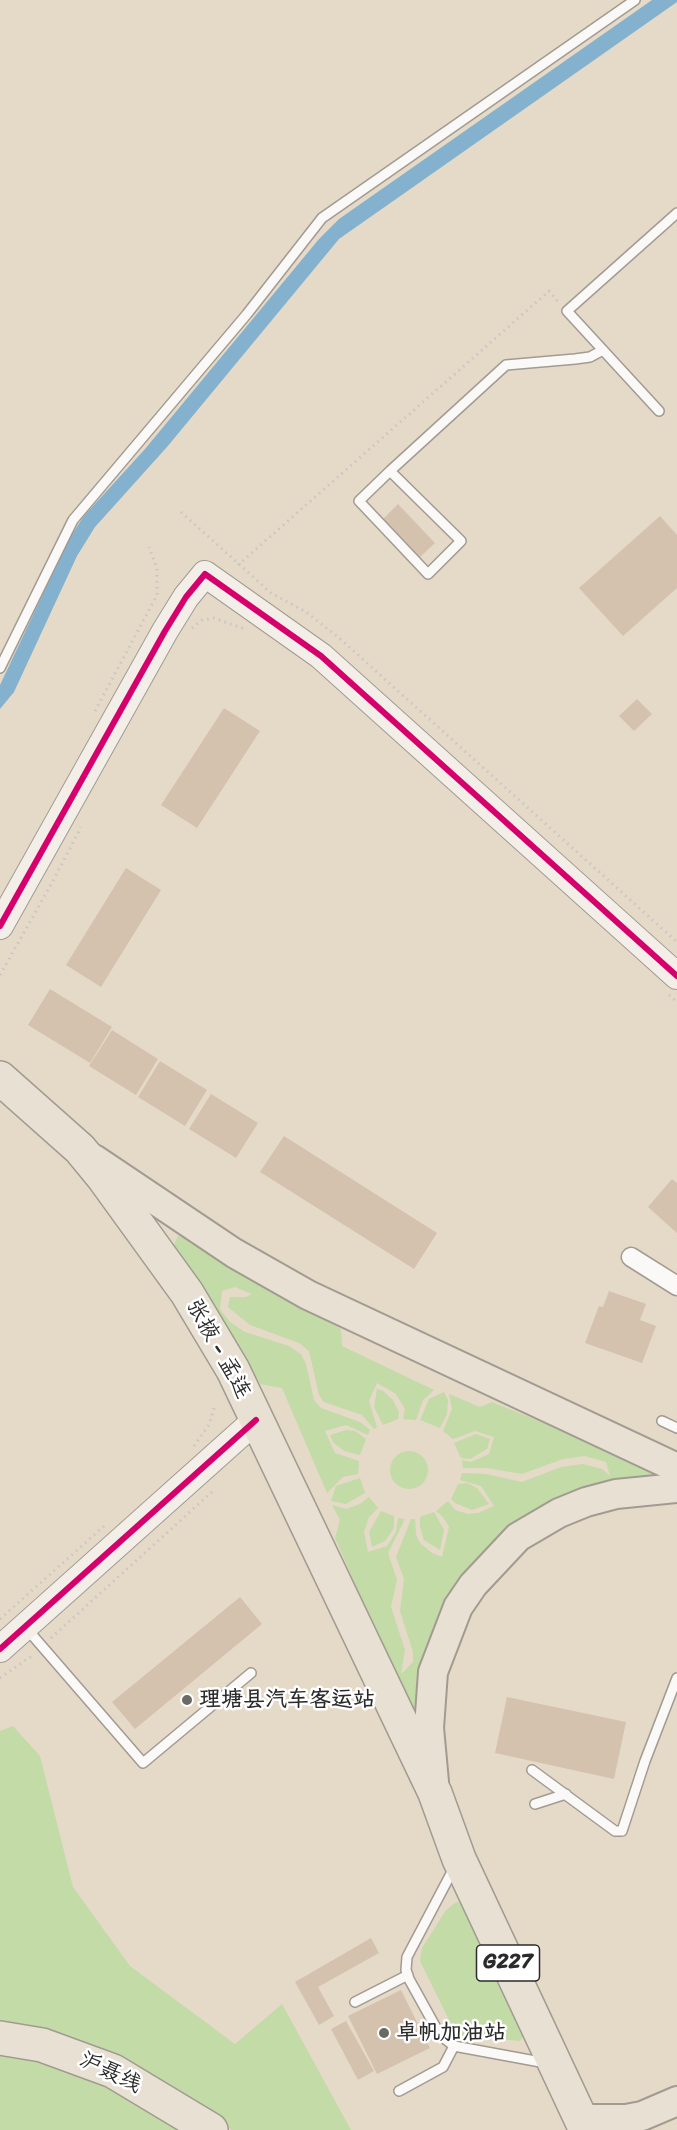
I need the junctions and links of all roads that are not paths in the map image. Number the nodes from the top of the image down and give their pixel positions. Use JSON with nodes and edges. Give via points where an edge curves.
{"nodes":[{"id":1,"x":634,"y":0,"type":"edge"},
{"id":2,"x":677,"y":213,"type":"edge"},
{"id":3,"x":603,"y":350,"type":"junction"},
{"id":4,"x":659,"y":411,"type":"dead end"},
{"id":5,"x":390,"y":471,"type":"junction"},
{"id":6,"x":0,"y":668,"type":"edge"},
{"id":7,"x":0,"y":927,"type":"edge"},
{"id":8,"x":677,"y":976,"type":"edge"},
{"id":9,"x":0,"y":1078,"type":"edge"},
{"id":10,"x":80,"y":1149,"type":"junction"},
{"id":11,"x":631,"y":1257,"type":"dead end"},
{"id":12,"x":677,"y":1286,"type":"edge"},
{"id":13,"x":256,"y":1420,"type":"junction"},
{"id":14,"x":662,"y":1421,"type":"dead end"},
{"id":15,"x":677,"y":1428,"type":"edge"},
{"id":16,"x":677,"y":1468,"type":"edge"},
{"id":17,"x":677,"y":1488,"type":"edge"},
{"id":18,"x":26,"y":1627,"type":"junction"},
{"id":19,"x":0,"y":1650,"type":"edge"},
{"id":20,"x":251,"y":1673,"type":"dead end"},
{"id":21,"x":677,"y":1678,"type":"edge"},
{"id":22,"x":532,"y":1770,"type":"dead end"},
{"id":23,"x":435,"y":1793,"type":"junction"},
{"id":24,"x":566,"y":1794,"type":"junction"},
{"id":25,"x":535,"y":1804,"type":"dead end"},
{"id":26,"x":459,"y":1858,"type":"junction"},
{"id":27,"x":408,"y":1975,"type":"junction"},
{"id":28,"x":355,"y":2002,"type":"dead end"},
{"id":29,"x":0,"y":2038,"type":"edge"},
{"id":30,"x":454,"y":2046,"type":"junction"},
{"id":31,"x":555,"y":2064,"type":"junction"},
{"id":32,"x":399,"y":2091,"type":"dead end"},
{"id":33,"x":677,"y":2101,"type":"edge"},
{"id":34,"x":583,"y":2124,"type":"edge"},
{"id":35,"x":211,"y":2130,"type":"edge"}],
"edges":[{"from":1,"to":6,"type":"lane","via":[[322,218],[247,314],[73,520]]},
{"from":2,"to":3,"type":"lane","via":[[567,311]]},
{"from":3,"to":4,"type":"lane"},
{"from":3,"to":5,"type":"lane","via":[[582,358],[506,365]]},
{"from":5,"to":5,"type":"lane","via":[[359,501],[428,574],[461,541]]},
{"from":7,"to":8,"type":"street","via":[[171,621],[205,574],[321,656]]},
{"from":9,"to":10,"type":"highway","name":"张掖 - 孟连","number":"G227"},
{"from":10,"to":13,"type":"highway","name":"张掖 - 孟连","number":"G227","via":[[187,1293],[233,1370]]},
{"from":10,"to":16,"type":"main road","via":[[234,1253],[308,1295]]},
{"from":11,"to":12,"type":"street"},
{"from":13,"to":18,"type":"street"},
{"from":13,"to":23,"type":"highway","name":"张掖 - 孟连","number":"G227"},
{"from":14,"to":15,"type":"lane"},
{"from":17,"to":23,"type":"main road","via":[[616,1494],[559,1513],[518,1537],[473,1585],[458,1608],[433,1672],[429,1728]]},
{"from":18,"to":19,"type":"street"},
{"from":18,"to":20,"type":"lane","via":[[143,1763]]},
{"from":21,"to":24,"type":"lane","via":[[622,1831],[615,1831]]},
{"from":22,"to":24,"type":"lane"},
{"from":23,"to":26,"type":"highway","number":"G227"},
{"from":24,"to":25,"type":"lane"},
{"from":26,"to":27,"type":"lane","via":[[410,1950]]},
{"from":26,"to":31,"type":"highway","number":"G227"},
{"from":27,"to":28,"type":"lane"},
{"from":27,"to":30,"type":"lane","via":[[440,2036]]},
{"from":29,"to":35,"type":"highway","name":"沪聂线","via":[[42,2045],[113,2071]]},
{"from":30,"to":31,"type":"lane"},
{"from":30,"to":32,"type":"lane","via":[[443,2067]]},
{"from":31,"to":34,"type":"highway","number":"G227"},
{"from":33,"to":34,"type":"main road","via":[[634,2118]]}]}
